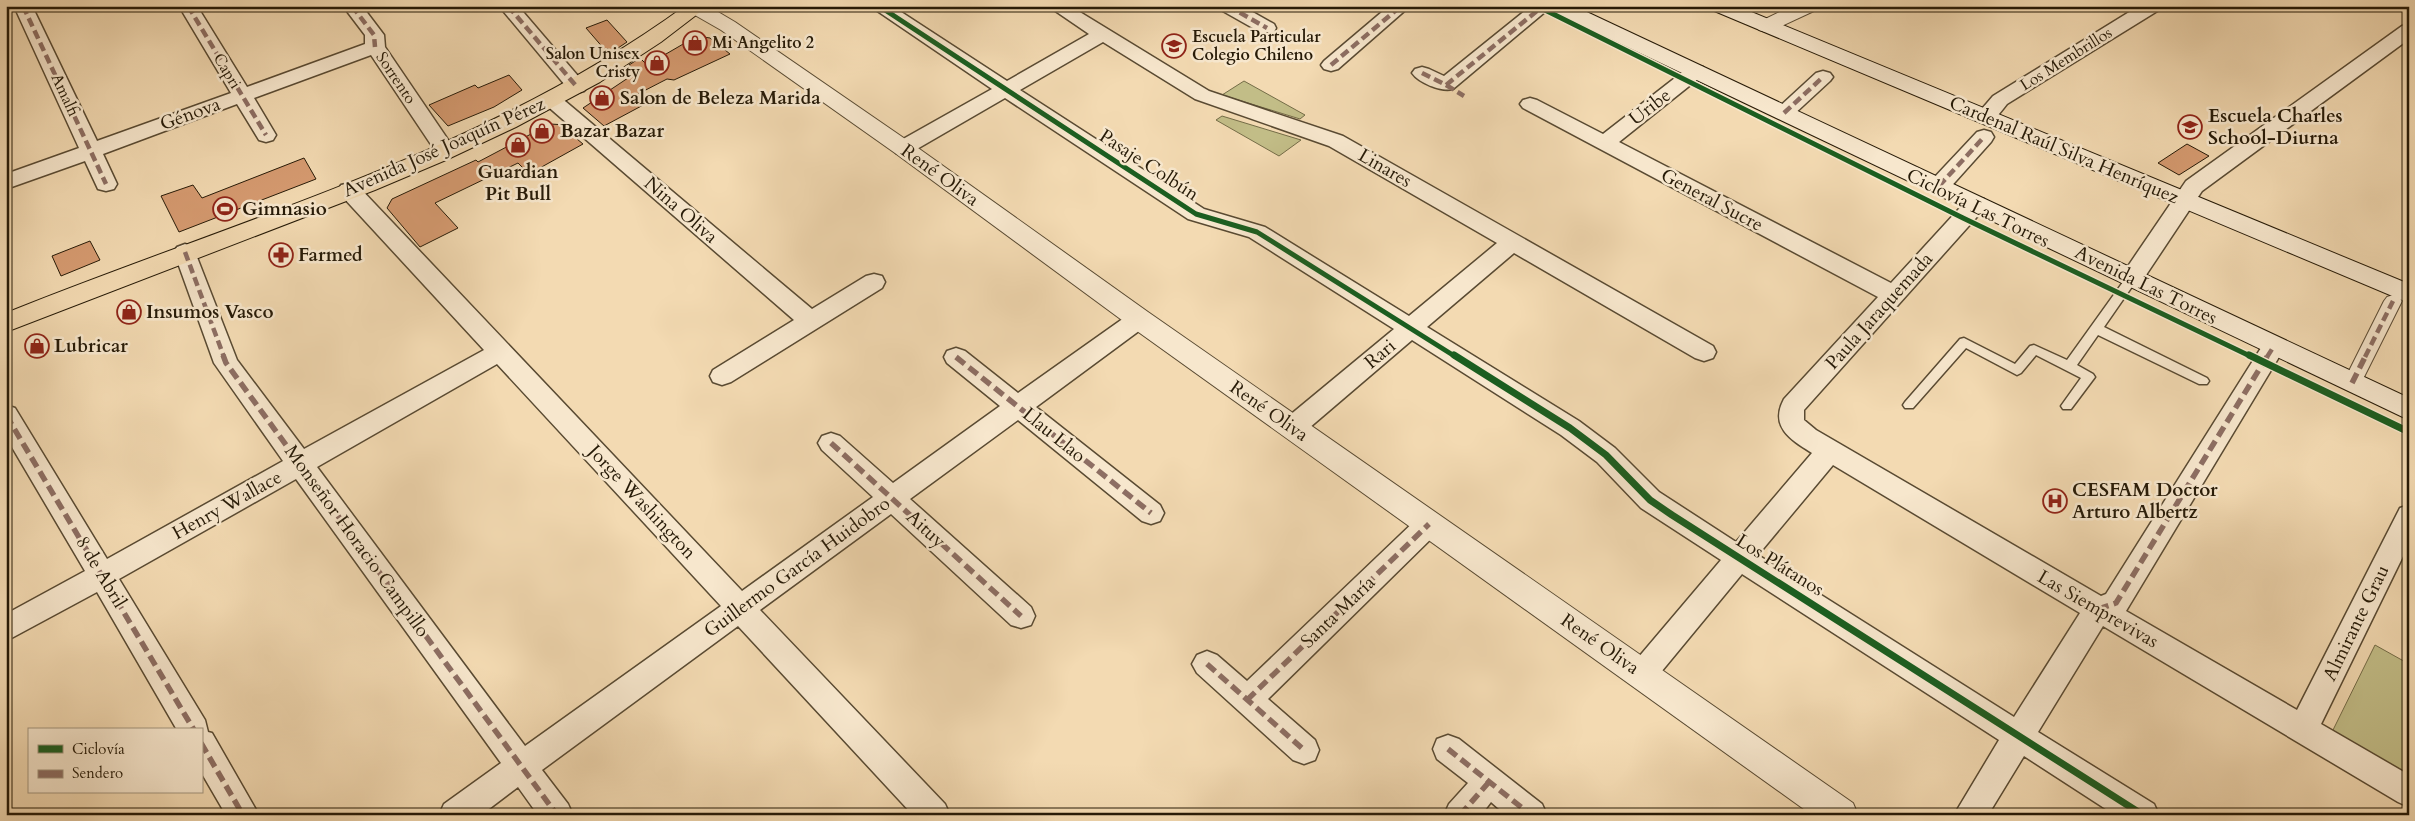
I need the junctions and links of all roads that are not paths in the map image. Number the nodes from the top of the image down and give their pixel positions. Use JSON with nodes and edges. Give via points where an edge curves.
{"nodes":[{"id":1,"x":23,"y":6,"type":"edge"},
{"id":2,"x":188,"y":6,"type":"edge"},
{"id":3,"x":352,"y":6,"type":"edge"},
{"id":4,"x":508,"y":6,"type":"edge"},
{"id":5,"x":880,"y":6,"type":"edge"},
{"id":6,"x":1057,"y":6,"type":"edge"},
{"id":7,"x":1228,"y":6,"type":"edge"},
{"id":8,"x":1401,"y":6,"type":"edge"},
{"id":9,"x":1543,"y":6,"type":"edge"},
{"id":10,"x":1558,"y":6,"type":"edge"},
{"id":11,"x":1719,"y":6,"type":"edge"},
{"id":12,"x":1809,"y":6,"type":"edge"},
{"id":13,"x":2152,"y":6,"type":"edge"},
{"id":14,"x":696,"y":7,"type":"edge"},
{"id":15,"x":1766,"y":26,"type":"junction"},
{"id":16,"x":1267,"y":28,"type":"dead end"},
{"id":17,"x":2409,"y":30,"type":"edge"},
{"id":18,"x":1103,"y":34,"type":"junction"},
{"id":19,"x":375,"y":47,"type":"junction"},
{"id":20,"x":1331,"y":65,"type":"dead end"},
{"id":21,"x":1696,"y":71,"type":"junction"},
{"id":22,"x":1422,"y":73,"type":"dead end"},
{"id":23,"x":1823,"y":77,"type":"dead end"},
{"id":24,"x":1446,"y":85,"type":"junction"},
{"id":25,"x":577,"y":87,"type":"junction"},
{"id":26,"x":1006,"y":90,"type":"junction"},
{"id":27,"x":242,"y":96,"type":"junction"},
{"id":28,"x":1464,"y":96,"type":"dead end"},
{"id":29,"x":552,"y":100,"type":"junction"},
{"id":30,"x":1530,"y":104,"type":"dead end"},
{"id":31,"x":1784,"y":113,"type":"junction"},
{"id":32,"x":1984,"y":127,"type":"junction"},
{"id":33,"x":266,"y":135,"type":"dead end"},
{"id":34,"x":1604,"y":143,"type":"junction"},
{"id":35,"x":903,"y":148,"type":"junction"},
{"id":36,"x":445,"y":150,"type":"junction"},
{"id":37,"x":91,"y":151,"type":"junction"},
{"id":38,"x":6,"y":182,"type":"edge"},
{"id":39,"x":106,"y":184,"type":"dead end"},
{"id":40,"x":1939,"y":186,"type":"junction"},
{"id":41,"x":349,"y":190,"type":"junction"},
{"id":42,"x":2184,"y":200,"type":"junction"},
{"id":43,"x":1976,"y":204,"type":"junction"},
{"id":44,"x":1513,"y":242,"type":"junction"},
{"id":45,"x":185,"y":252,"type":"junction"},
{"id":46,"x":2132,"y":278,"type":"junction"},
{"id":47,"x":874,"y":282,"type":"dead end"},
{"id":48,"x":1894,"y":295,"type":"junction"},
{"id":49,"x":2401,"y":297,"type":"edge"},
{"id":50,"x":1139,"y":319,"type":"junction"},
{"id":51,"x":810,"y":321,"type":"junction"},
{"id":52,"x":6,"y":323,"type":"edge"},
{"id":53,"x":1411,"y":328,"type":"junction"},
{"id":54,"x":2097,"y":329,"type":"junction"},
{"id":55,"x":2274,"y":346,"type":"junction"},
{"id":56,"x":501,"y":352,"type":"junction"},
{"id":57,"x":1704,"y":352,"type":"dead end"},
{"id":58,"x":956,"y":357,"type":"dead end"},
{"id":59,"x":2069,"y":367,"type":"junction"},
{"id":60,"x":722,"y":376,"type":"dead end"},
{"id":61,"x":2203,"y":381,"type":"dead end"},
{"id":62,"x":2352,"y":383,"type":"junction"},
{"id":63,"x":1909,"y":405,"type":"dead end"},
{"id":64,"x":1018,"y":406,"type":"junction"},
{"id":65,"x":2068,"y":406,"type":"dead end"},
{"id":66,"x":2409,"y":410,"type":"edge"},
{"id":67,"x":6,"y":415,"type":"edge"},
{"id":68,"x":1792,"y":422,"type":"joint"},
{"id":69,"x":1293,"y":427,"type":"junction"},
{"id":70,"x":831,"y":443,"type":"dead end"},
{"id":71,"x":1829,"y":451,"type":"junction"},
{"id":72,"x":301,"y":464,"type":"junction"},
{"id":73,"x":892,"y":498,"type":"junction"},
{"id":74,"x":1151,"y":513,"type":"dead end"},
{"id":75,"x":2409,"y":516,"type":"edge"},
{"id":76,"x":1429,"y":524,"type":"junction"},
{"id":77,"x":1740,"y":556,"type":"junction"},
{"id":78,"x":103,"y":575,"type":"junction"},
{"id":79,"x":740,"y":608,"type":"junction"},
{"id":80,"x":2098,"y":609,"type":"junction"},
{"id":81,"x":1021,"y":616,"type":"dead end"},
{"id":82,"x":6,"y":629,"type":"edge"},
{"id":83,"x":1207,"y":664,"type":"dead end"},
{"id":84,"x":1642,"y":674,"type":"junction"},
{"id":85,"x":1247,"y":700,"type":"junction"},
{"id":86,"x":193,"y":728,"type":"edge"},
{"id":87,"x":2303,"y":730,"type":"junction"},
{"id":88,"x":2019,"y":736,"type":"junction"},
{"id":89,"x":202,"y":745,"type":"edge"},
{"id":90,"x":1448,"y":749,"type":"dead end"},
{"id":91,"x":1304,"y":750,"type":"dead end"},
{"id":92,"x":522,"y":766,"type":"junction"},
{"id":93,"x":1489,"y":782,"type":"junction"},
{"id":94,"x":2409,"y":792,"type":"edge"},
{"id":95,"x":243,"y":815,"type":"edge"},
{"id":96,"x":455,"y":815,"type":"edge"},
{"id":97,"x":557,"y":815,"type":"edge"},
{"id":98,"x":934,"y":815,"type":"edge"},
{"id":99,"x":1460,"y":815,"type":"edge"},
{"id":100,"x":1531,"y":815,"type":"edge"},
{"id":101,"x":1842,"y":815,"type":"edge"},
{"id":102,"x":1970,"y":815,"type":"edge"},
{"id":103,"x":2143,"y":815,"type":"edge"}],
"edges":[{"from":1,"to":37,"type":"street","name":"Amalfi"},
{"from":2,"to":27,"type":"street","name":"Capri"},
{"from":3,"to":19,"type":"street","name":"Sorrento","via":[[374,35]]},
{"from":4,"to":25,"type":"street"},
{"from":5,"to":26,"type":"street","name":"Pasaje Colbún"},
{"from":6,"to":18,"type":"street","name":"Linares"},
{"from":7,"to":16,"type":"street"},
{"from":8,"to":20,"type":"street"},
{"from":9,"to":24,"type":"street"},
{"from":10,"to":21,"type":"main road","name":"Avenida Las Torres"},
{"from":11,"to":15,"type":"main road","name":"Cardenal Raúl Silva Henríquez"},
{"from":12,"to":15,"type":"main road"},
{"from":13,"to":32,"type":"street","name":"Los Membrillos","via":[[2000,100]]},
{"from":14,"to":25,"type":"main road","name":"Avenida José Joaquín Pérez"},
{"from":14,"to":35,"type":"main road","name":"René Oliva"},
{"from":15,"to":32,"type":"main road","name":"Cardenal Raúl Silva Henríquez"},
{"from":17,"to":42,"type":"street","via":[[2194,186]]},
{"from":18,"to":26,"type":"street"},
{"from":18,"to":44,"type":"street","name":"Linares","via":[[1211,99],[1306,128],[1336,141]]},
{"from":19,"to":27,"type":"street","name":"Génova"},
{"from":19,"to":36,"type":"street","name":"Sorrento"},
{"from":21,"to":31,"type":"main road","name":"Avenida Las Torres"},
{"from":21,"to":34,"type":"street","name":"Uribe"},
{"from":22,"to":24,"type":"street"},
{"from":23,"to":31,"type":"street"},
{"from":24,"to":28,"type":"street"},
{"from":25,"to":29,"type":"main road","name":"Avenida José Joaquín Pérez"},
{"from":26,"to":35,"type":"street"},
{"from":26,"to":53,"type":"street","name":"Pasaje Colbún","via":[[1196,214],[1257,232]]},
{"from":27,"to":33,"type":"street","name":"Capri"},
{"from":27,"to":37,"type":"street","name":"Génova"},
{"from":29,"to":36,"type":"main road","name":"Avenida José Joaquín Pérez"},
{"from":29,"to":51,"type":"street","name":"Nina Oliva"},
{"from":30,"to":34,"type":"street","name":"General Sucre"},
{"from":31,"to":40,"type":"main road","name":"Avenida Las Torres"},
{"from":32,"to":40,"type":"street"},
{"from":32,"to":42,"type":"main road","name":"Cardenal Raúl Silva Henríquez"},
{"from":34,"to":48,"type":"street","name":"General Sucre"},
{"from":35,"to":50,"type":"main road","name":"René Oliva"},
{"from":36,"to":41,"type":"main road","name":"Avenida José Joaquín Pérez"},
{"from":37,"to":38,"type":"street","name":"Génova"},
{"from":37,"to":39,"type":"street","name":"Amalfi"},
{"from":40,"to":43,"type":"main road","name":"Avenida Las Torres"},
{"from":41,"to":45,"type":"main road","name":"Avenida José Joaquín Pérez"},
{"from":41,"to":56,"type":"street","name":"Jorge Washington"},
{"from":42,"to":46,"type":"street"},
{"from":42,"to":49,"type":"main road","name":"Cardenal Raúl Silva Henríquez"},
{"from":43,"to":46,"type":"main road","name":"Avenida Las Torres"},
{"from":43,"to":48,"type":"street","name":"Paula Jaraquemada"},
{"from":44,"to":53,"type":"street","name":"Rari"},
{"from":44,"to":57,"type":"street","name":"Linares"},
{"from":45,"to":52,"type":"main road","name":"Avenida José Joaquín Pérez"},
{"from":45,"to":72,"type":"street","name":"Monseñor Horacio Campillo","via":[[226,363]]},
{"from":46,"to":54,"type":"lane"},
{"from":46,"to":55,"type":"main road","name":"Avenida Las Torres"},
{"from":47,"to":51,"type":"street"},
{"from":48,"to":68,"type":"street","name":"Paula Jaraquemada","via":[[1793,406]]},
{"from":49,"to":62,"type":"street"},
{"from":50,"to":64,"type":"street","name":"Guillermo García Huidobro"},
{"from":50,"to":69,"type":"main road","name":"René Oliva"},
{"from":51,"to":60,"type":"street"},
{"from":53,"to":69,"type":"street","name":"Rari"},
{"from":53,"to":77,"type":"street","name":"Los Plátanos","via":[[1588,441],[1656,504]]},
{"from":54,"to":59,"type":"lane"},
{"from":54,"to":61,"type":"lane"},
{"from":55,"to":62,"type":"main road","name":"Avenida Las Torres"},
{"from":55,"to":80,"type":"street","via":[[2116,604]]},
{"from":56,"to":72,"type":"street","name":"Henry Wallace"},
{"from":56,"to":79,"type":"street","name":"Jorge Washington"},
{"from":58,"to":64,"type":"street","name":"Llau Llao"},
{"from":59,"to":63,"type":"lane","via":[[2034,349],[2018,370],[1964,342]]},
{"from":59,"to":65,"type":"lane","via":[[2089,377]]},
{"from":62,"to":66,"type":"main road","name":"Avenida Las Torres"},
{"from":64,"to":73,"type":"street","name":"Guillermo García Huidobro"},
{"from":64,"to":74,"type":"street","name":"Llau Llao"},
{"from":67,"to":78,"type":"street","name":"8 de Abril"},
{"from":68,"to":71,"type":"street","name":"Las Siemprevivas","via":[[1800,433]]},
{"from":69,"to":76,"type":"main road","name":"René Oliva"},
{"from":70,"to":73,"type":"street","name":"Aituy"},
{"from":71,"to":77,"type":"street"},
{"from":71,"to":80,"type":"street","name":"Las Siemprevivas"},
{"from":72,"to":78,"type":"street","name":"Henry Wallace"},
{"from":72,"to":92,"type":"street","name":"Monseñor Horacio Campillo"},
{"from":73,"to":79,"type":"street","name":"Guillermo García Huidobro"},
{"from":73,"to":81,"type":"street","name":"Aituy"},
{"from":75,"to":87,"type":"street","name":"Almirante Grau"},
{"from":76,"to":84,"type":"main road","name":"René Oliva"},
{"from":76,"to":85,"type":"street","name":"Santa María"},
{"from":77,"to":84,"type":"street"},
{"from":77,"to":88,"type":"street","name":"Los Plátanos"},
{"from":78,"to":82,"type":"street","name":"Henry Wallace"},
{"from":78,"to":86,"type":"street","name":"8 de Abril"},
{"from":79,"to":92,"type":"street","name":"Guillermo García Huidobro"},
{"from":79,"to":98,"type":"street","name":"Jorge Washington"},
{"from":80,"to":87,"type":"street","name":"Las Siemprevivas"},
{"from":80,"to":88,"type":"street"},
{"from":83,"to":85,"type":"street"},
{"from":84,"to":101,"type":"main road","name":"René Oliva"},
{"from":85,"to":91,"type":"street"},
{"from":87,"to":94,"type":"street","name":"Las Siemprevivas"},
{"from":88,"to":102,"type":"street"},
{"from":88,"to":103,"type":"street","name":"Los Plátanos"},
{"from":89,"to":95,"type":"street"},
{"from":90,"to":93,"type":"street"},
{"from":92,"to":96,"type":"street","name":"Guillermo García Huidobro"},
{"from":92,"to":97,"type":"street","name":"Monseñor Horacio Campillo"},
{"from":93,"to":99,"type":"street"},
{"from":93,"to":100,"type":"street"}]}
